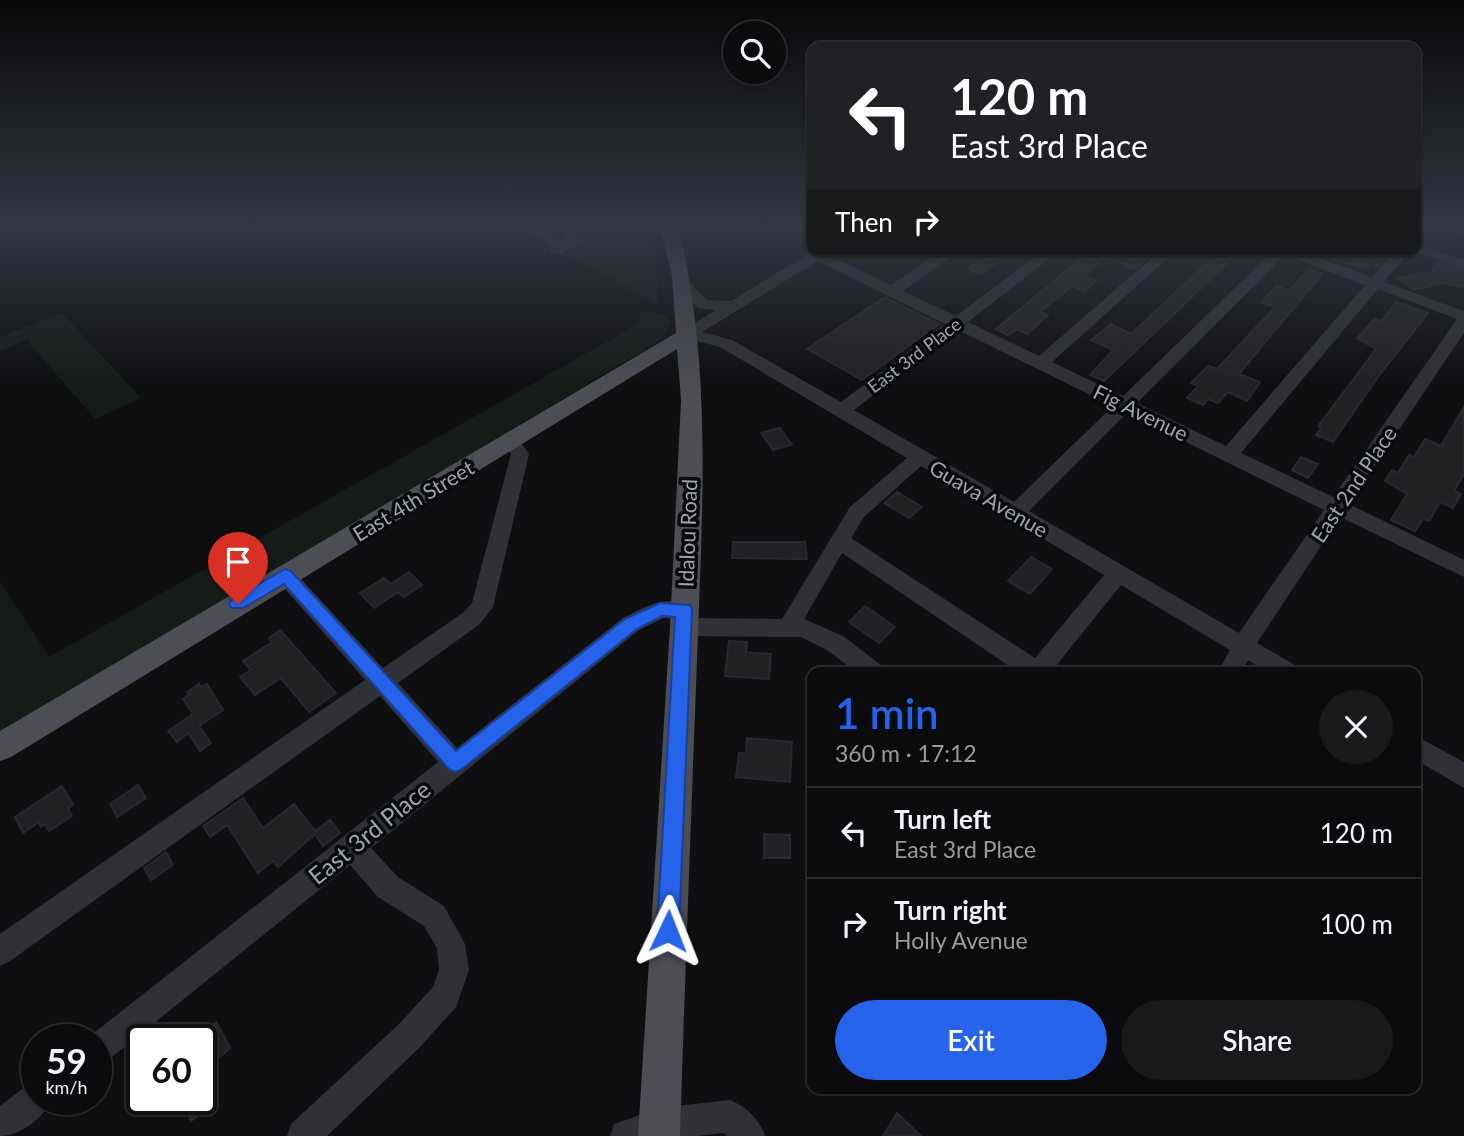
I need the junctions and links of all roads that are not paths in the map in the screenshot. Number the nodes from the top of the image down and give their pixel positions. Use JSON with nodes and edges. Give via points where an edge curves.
{"nodes":[{"id":1,"x":681,"y":278,"type":"edge"},
{"id":2,"x":780,"y":278,"type":"edge"},
{"id":3,"x":868,"y":278,"type":"edge"},
{"id":4,"x":911,"y":278,"type":"edge"},
{"id":5,"x":1014,"y":278,"type":"edge"},
{"id":6,"x":1138,"y":278,"type":"edge"},
{"id":7,"x":1254,"y":278,"type":"edge"},
{"id":8,"x":1360,"y":278,"type":"edge"},
{"id":9,"x":1378,"y":278,"type":"edge"},
{"id":10,"x":682,"y":283,"type":"junction"},
{"id":11,"x":1374,"y":283,"type":"junction"},
{"id":12,"x":892,"y":291,"type":"junction"},
{"id":13,"x":735,"y":306,"type":"junction"},
{"id":14,"x":1464,"y":318,"type":"edge"},
{"id":15,"x":957,"y":322,"type":"junction"},
{"id":16,"x":688,"y":334,"type":"junction"},
{"id":17,"x":1041,"y":363,"type":"junction"},
{"id":18,"x":638,"y":365,"type":"junction"},
{"id":19,"x":691,"y":381,"type":"junction"},
{"id":20,"x":1126,"y":404,"type":"junction"},
{"id":21,"x":842,"y":410,"type":"junction"},
{"id":22,"x":512,"y":442,"type":"junction"},
{"id":23,"x":1229,"y":455,"type":"junction"},
{"id":24,"x":920,"y":457,"type":"junction"},
{"id":25,"x":1338,"y":508,"type":"junction"},
{"id":26,"x":1015,"y":513,"type":"junction"},
{"id":27,"x":840,"y":541,"type":"junction"},
{"id":28,"x":1464,"y":569,"type":"edge"},
{"id":29,"x":1118,"y":573,"type":"junction"},
{"id":30,"x":285,"y":575,"type":"junction"},
{"id":31,"x":684,"y":619,"type":"junction"},
{"id":32,"x":790,"y":627,"type":"junction"},
{"id":33,"x":1242,"y":646,"type":"junction"},
{"id":34,"x":866,"y":667,"type":"edge"},
{"id":35,"x":1029,"y":667,"type":"edge"},
{"id":36,"x":1041,"y":667,"type":"edge"},
{"id":37,"x":1232,"y":667,"type":"edge"},
{"id":38,"x":1278,"y":667,"type":"edge"},
{"id":39,"x":381,"y":682,"type":"junction"},
{"id":40,"x":0,"y":747,"type":"edge"},
{"id":41,"x":1421,"y":750,"type":"edge"},
{"id":42,"x":455,"y":763,"type":"junction"},
{"id":43,"x":1464,"y":776,"type":"edge"},
{"id":44,"x":351,"y":846,"type":"junction"},
{"id":45,"x":0,"y":951,"type":"edge"},
{"id":46,"x":112,"y":1037,"type":"edge"},
{"id":47,"x":21,"y":1110,"type":"edge"},
{"id":48,"x":0,"y":1127,"type":"edge"},
{"id":49,"x":659,"y":1130,"type":"edge"},
{"id":50,"x":303,"y":1136,"type":"edge"},
{"id":51,"x":626,"y":1136,"type":"edge"},
{"id":52,"x":749,"y":1136,"type":"edge"}],
"edges":[{"from":1,"to":10,"type":"main road","name":"Idalou Road"},
{"from":2,"to":13,"type":"street","name":"East 4th Street"},
{"from":3,"to":12,"type":"street","name":"Fig Avenue"},
{"from":4,"to":12,"type":"street"},
{"from":5,"to":15,"type":"street","name":"East 3rd Place"},
{"from":6,"to":17,"type":"street"},
{"from":7,"to":20,"type":"street"},
{"from":8,"to":11,"type":"street"},
{"from":9,"to":11,"type":"street"},
{"from":10,"to":13,"type":"street","via":[[704,305]]},
{"from":10,"to":16,"type":"main road","name":"Idalou Road"},
{"from":11,"to":14,"type":"street"},
{"from":11,"to":23,"type":"street"},
{"from":12,"to":15,"type":"street","name":"Fig Avenue"},
{"from":13,"to":16,"type":"street","name":"East 4th Street"},
{"from":14,"to":25,"type":"street","name":"East 2nd Place"},
{"from":15,"to":17,"type":"street","name":"Fig Avenue"},
{"from":15,"to":21,"type":"street","name":"East 3rd Place"},
{"from":16,"to":18,"type":"main road","name":"East 4th Street"},
{"from":16,"to":19,"type":"main road","name":"Idalou Road"},
{"from":16,"to":21,"type":"street","name":"Guava Avenue","via":[[726,343]]},
{"from":17,"to":20,"type":"street","name":"Fig Avenue"},
{"from":18,"to":19,"type":"main road","via":[[673,362]]},
{"from":18,"to":22,"type":"main road","name":"East 4th Street"},
{"from":19,"to":31,"type":"main road","name":"Idalou Road"},
{"from":20,"to":23,"type":"street","name":"Fig Avenue"},
{"from":20,"to":26,"type":"street"},
{"from":21,"to":24,"type":"street","name":"Guava Avenue"},
{"from":22,"to":30,"type":"main road","name":"East 4th Street"},
{"from":22,"to":39,"type":"street","via":[[520,454],[482,607]]},
{"from":23,"to":25,"type":"street","name":"Fig Avenue"},
{"from":24,"to":26,"type":"street","name":"Guava Avenue"},
{"from":24,"to":27,"type":"street","via":[[857,512]]},
{"from":25,"to":28,"type":"street","name":"Fig Avenue"},
{"from":25,"to":33,"type":"street","name":"East 2nd Place"},
{"from":26,"to":29,"type":"street","name":"Guava Avenue"},
{"from":27,"to":32,"type":"street"},
{"from":27,"to":35,"type":"street"},
{"from":29,"to":33,"type":"street","name":"Guava Avenue"},
{"from":29,"to":36,"type":"street"},
{"from":30,"to":39,"type":"street"},
{"from":30,"to":40,"type":"main road","name":"East 4th Street"},
{"from":31,"to":32,"type":"street","name":"East 3rd Place"},
{"from":31,"to":42,"type":"street","name":"East 3rd Place","via":[[660,609],[631,624]]},
{"from":31,"to":49,"type":"main road","name":"Idalou Road"},
{"from":32,"to":34,"type":"street","name":"East 3rd Place","via":[[826,638]]},
{"from":33,"to":37,"type":"street","name":"East 2nd Place"},
{"from":33,"to":38,"type":"street","name":"Guava Avenue"},
{"from":39,"to":42,"type":"street"},
{"from":39,"to":45,"type":"street"},
{"from":41,"to":43,"type":"street"},
{"from":42,"to":44,"type":"street","name":"East 3rd Place"},
{"from":44,"to":46,"type":"street","name":"East 3rd Place"},
{"from":44,"to":50,"type":"street","via":[[388,887],[433,916],[452,944],[454,970],[445,996],[410,1035]]},
{"from":47,"to":48,"type":"street"},
{"from":49,"to":51,"type":"street"},
{"from":49,"to":52,"type":"street","via":[[730,1116]]}]}
